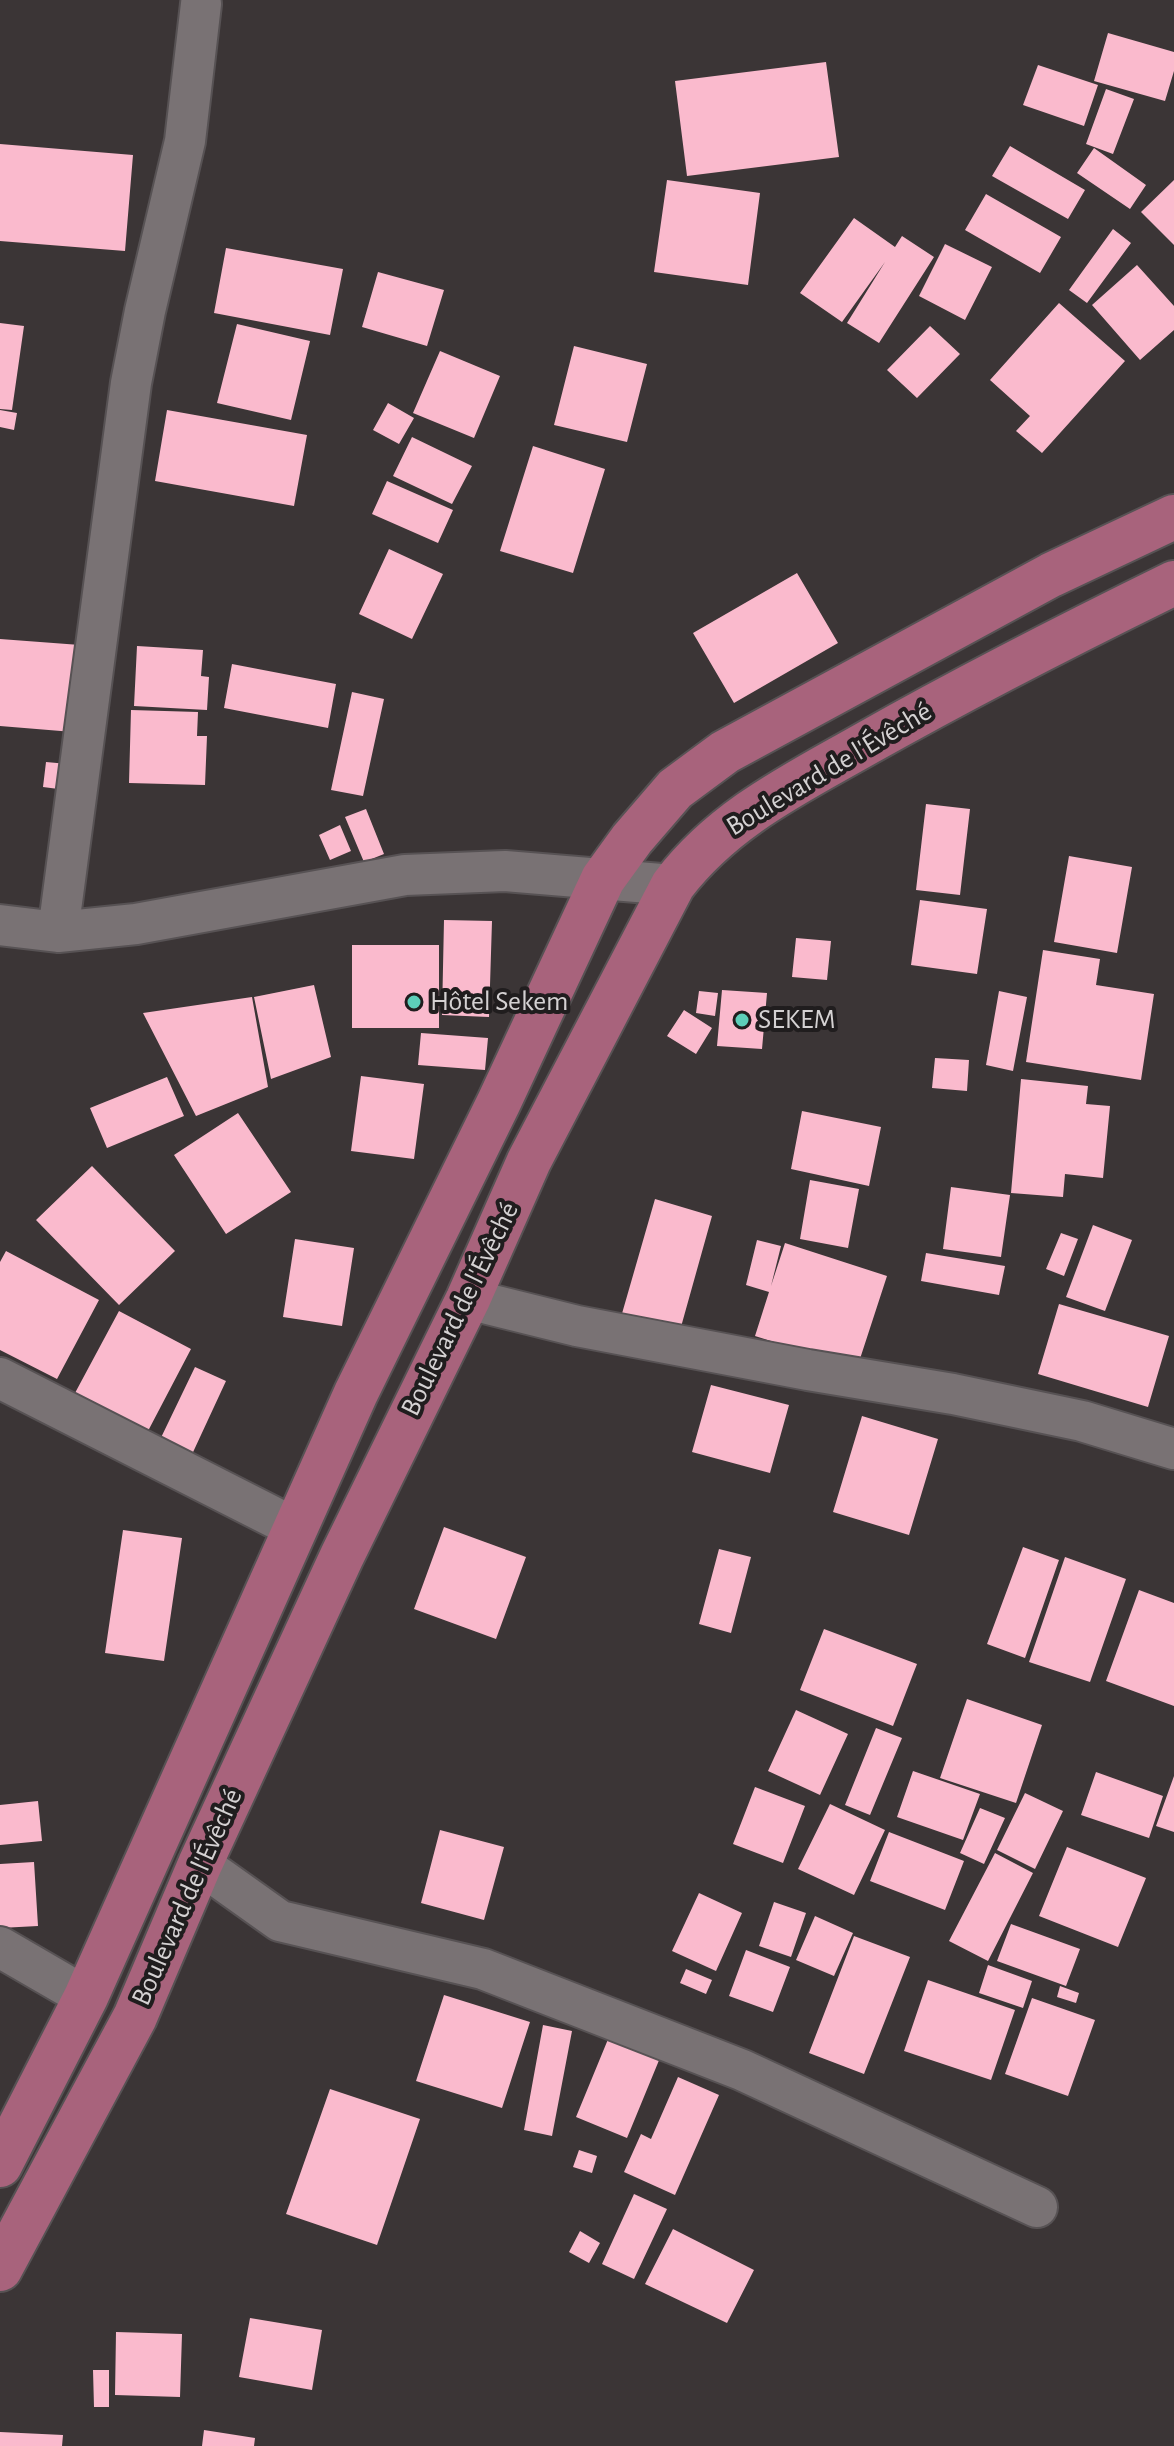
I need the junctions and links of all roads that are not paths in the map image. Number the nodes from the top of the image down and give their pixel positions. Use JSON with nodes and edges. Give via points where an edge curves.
{"nodes":[{"id":1,"x":201,"y":4,"type":"dead end"},
{"id":2,"x":1174,"y":517,"type":"edge"},
{"id":3,"x":1174,"y":583,"type":"edge"},
{"id":4,"x":603,"y":879,"type":"junction"},
{"id":5,"x":673,"y":885,"type":"junction"},
{"id":6,"x":0,"y":925,"type":"edge"},
{"id":7,"x":58,"y":932,"type":"junction"},
{"id":8,"x":468,"y":1299,"type":"junction"},
{"id":9,"x":0,"y":1378,"type":"edge"},
{"id":10,"x":1174,"y":1449,"type":"edge"},
{"id":11,"x":295,"y":1528,"type":"junction"},
{"id":12,"x":200,"y":1864,"type":"junction"},
{"id":13,"x":0,"y":1947,"type":"edge"},
{"id":14,"x":86,"y":1997,"type":"junction"},
{"id":15,"x":0,"y":2165,"type":"edge"},
{"id":16,"x":1037,"y":2207,"type":"dead end"},
{"id":17,"x":0,"y":2269,"type":"edge"}],
"edges":[{"from":1,"to":7,"type":"street","via":[[185,141],[131,383]]},
{"from":2,"to":4,"type":"main road","name":"Boulevard de l'Évêché","via":[[1051,575],[725,752],[675,789]]},
{"from":3,"to":5,"type":"main road","name":"Boulevard de l'Évêché","via":[[934,705],[772,797],[731,824]]},
{"from":4,"to":5,"type":"street"},
{"from":4,"to":7,"type":"street","via":[[505,871],[405,875],[136,924]]},
{"from":4,"to":11,"type":"main road","name":"Boulevard de l'Évêché"},
{"from":5,"to":8,"type":"main road","name":"Boulevard de l'Évêché","via":[[529,1161]]},
{"from":6,"to":7,"type":"street"},
{"from":8,"to":10,"type":"street","via":[[577,1326],[1082,1421]]},
{"from":8,"to":12,"type":"main road","name":"Boulevard de l'Évêché"},
{"from":9,"to":11,"type":"street"},
{"from":11,"to":14,"type":"main road","name":"Boulevard de l'Évêché"},
{"from":12,"to":16,"type":"street","via":[[280,1921],[483,1969],[742,2070]]},
{"from":12,"to":17,"type":"main road","name":"Boulevard de l'Évêché","via":[[135,2017]]},
{"from":13,"to":14,"type":"street"},
{"from":14,"to":15,"type":"main road","name":"Boulevard de l'Évêché"}]}
